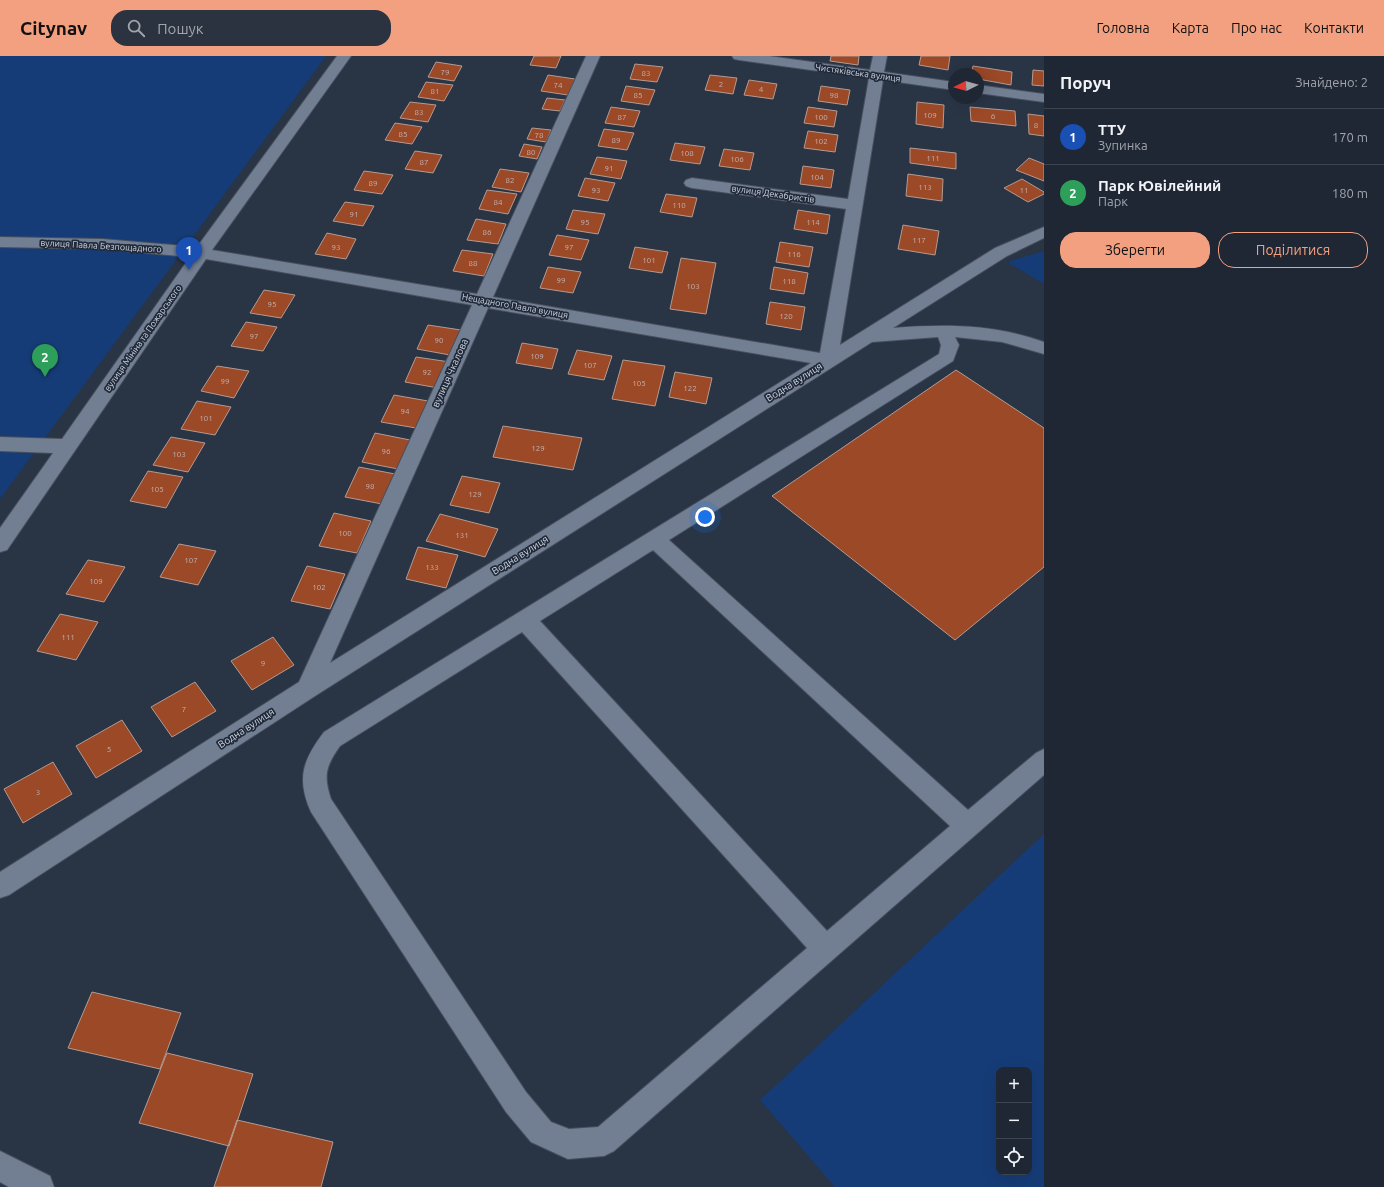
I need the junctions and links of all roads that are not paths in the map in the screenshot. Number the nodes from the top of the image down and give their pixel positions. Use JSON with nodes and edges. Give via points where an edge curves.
{"nodes":[{"id":1,"x":344,"y":56,"type":"edge"},
{"id":2,"x":593,"y":56,"type":"edge"},
{"id":3,"x":739,"y":56,"type":"edge"},
{"id":4,"x":880,"y":56,"type":"edge"},
{"id":5,"x":876,"y":75,"type":"junction"},
{"id":6,"x":948,"y":85,"type":"edge"},
{"id":7,"x":984,"y":90,"type":"edge"},
{"id":8,"x":1044,"y":98,"type":"edge"},
{"id":9,"x":692,"y":183,"type":"dead end"},
{"id":10,"x":854,"y":205,"type":"junction"},
{"id":11,"x":1044,"y":232,"type":"edge"},
{"id":12,"x":0,"y":242,"type":"edge"},
{"id":13,"x":202,"y":253,"type":"junction"},
{"id":14,"x":483,"y":301,"type":"junction"},
{"id":15,"x":944,"y":332,"type":"junction"},
{"id":16,"x":866,"y":336,"type":"junction"},
{"id":17,"x":1044,"y":348,"type":"edge"},
{"id":18,"x":828,"y":360,"type":"junction"},
{"id":19,"x":0,"y":444,"type":"edge"},
{"id":20,"x":67,"y":446,"type":"junction"},
{"id":21,"x":654,"y":539,"type":"junction"},
{"id":22,"x":0,"y":544,"type":"edge"},
{"id":23,"x":525,"y":620,"type":"junction"},
{"id":24,"x":307,"y":690,"type":"junction"},
{"id":25,"x":1044,"y":760,"type":"edge"},
{"id":26,"x":968,"y":826,"type":"junction"},
{"id":27,"x":0,"y":886,"type":"edge"},
{"id":28,"x":826,"y":949,"type":"junction"},
{"id":29,"x":0,"y":1166,"type":"edge"},
{"id":30,"x":39,"y":1187,"type":"edge"}],
"edges":[{"from":1,"to":13,"type":"street","name":"вулиця Мініна та Пожарського"},
{"from":2,"to":14,"type":"street","name":"вулиця Чкалова"},
{"from":3,"to":5,"type":"street","name":"Чистяківська вулиця"},
{"from":4,"to":5,"type":"street"},
{"from":5,"to":6,"type":"street","name":"Чистяківська вулиця"},
{"from":5,"to":10,"type":"street"},
{"from":7,"to":8,"type":"street"},
{"from":9,"to":10,"type":"street","name":"вулиця Декабристів"},
{"from":10,"to":18,"type":"street"},
{"from":11,"to":16,"type":"street","name":"Водна вулиця","via":[[1001,252]]},
{"from":12,"to":13,"type":"street","name":"вулиця Павла Безпощадного","via":[[102,244]]},
{"from":13,"to":14,"type":"street","name":"Нещадного Павла вулиця"},
{"from":13,"to":20,"type":"street","name":"вулиця Мініна та Пожарського"},
{"from":14,"to":18,"type":"street","name":"Нещадного Павла вулиця"},
{"from":14,"to":24,"type":"street","name":"вулиця Чкалова"},
{"from":15,"to":16,"type":"street"},
{"from":15,"to":17,"type":"street","via":[[998,334]]},
{"from":15,"to":21,"type":"street","via":[[950,345],[947,357]]},
{"from":16,"to":18,"type":"street","name":"Водна вулиця"},
{"from":18,"to":24,"type":"street","name":"Водна вулиця"},
{"from":19,"to":20,"type":"street"},
{"from":20,"to":22,"type":"street","name":"вулиця Мініна та Пожарського"},
{"from":21,"to":23,"type":"street"},
{"from":21,"to":26,"type":"street"},
{"from":23,"to":28,"type":"street"},
{"from":23,"to":28,"type":"street","via":[[332,739],[317,760],[313,784],[320,804],[485,1056],[516,1102],[541,1132],[568,1144],[604,1141]]},
{"from":24,"to":27,"type":"street","name":"Водна вулиця"},
{"from":25,"to":26,"type":"street"},
{"from":26,"to":28,"type":"street"},
{"from":29,"to":30,"type":"street"}]}
